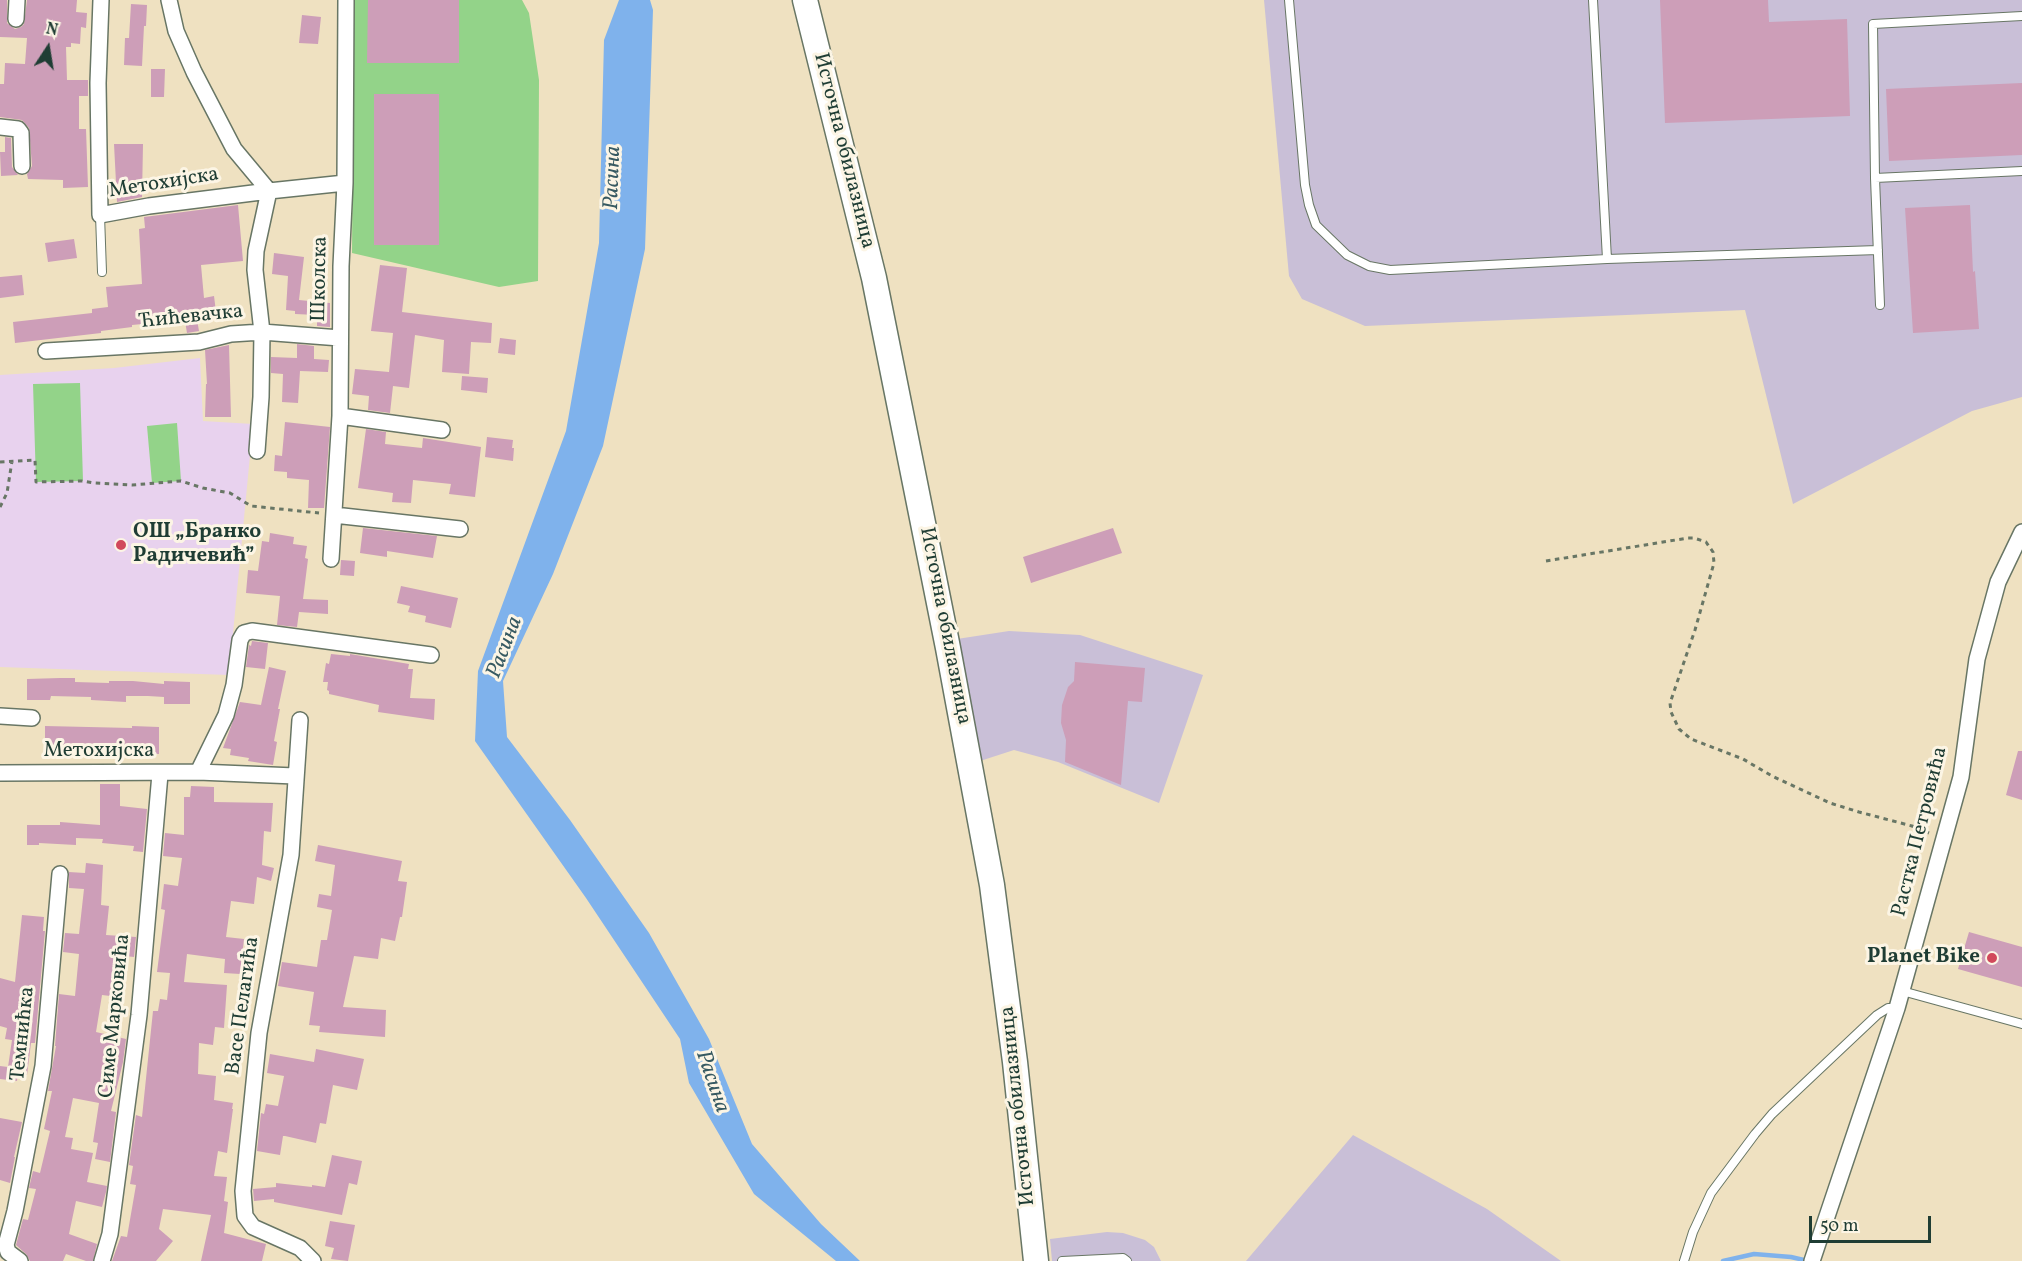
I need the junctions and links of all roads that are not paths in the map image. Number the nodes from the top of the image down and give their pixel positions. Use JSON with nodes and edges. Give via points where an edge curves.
{"nodes":[{"id":1,"x":17,"y":0,"type":"edge"},
{"id":2,"x":101,"y":0,"type":"edge"},
{"id":3,"x":168,"y":0,"type":"edge"},
{"id":4,"x":346,"y":0,"type":"edge"},
{"id":5,"x":805,"y":0,"type":"edge"},
{"id":6,"x":1289,"y":0,"type":"edge"},
{"id":7,"x":1593,"y":0,"type":"edge"},
{"id":8,"x":2022,"y":16,"type":"edge"},
{"id":9,"x":16,"y":19,"type":"dead end"},
{"id":10,"x":0,"y":127,"type":"edge"},
{"id":11,"x":22,"y":166,"type":"dead end"},
{"id":12,"x":2022,"y":171,"type":"edge"},
{"id":13,"x":1875,"y":178,"type":"junction"},
{"id":14,"x":345,"y":183,"type":"junction"},
{"id":15,"x":269,"y":191,"type":"junction"},
{"id":16,"x":100,"y":215,"type":"junction"},
{"id":17,"x":1878,"y":250,"type":"junction"},
{"id":18,"x":1607,"y":259,"type":"junction"},
{"id":19,"x":102,"y":272,"type":"dead end"},
{"id":20,"x":1880,"y":305,"type":"dead end"},
{"id":21,"x":262,"y":332,"type":"junction"},
{"id":22,"x":340,"y":338,"type":"junction"},
{"id":23,"x":46,"y":351,"type":"dead end"},
{"id":24,"x":340,"y":416,"type":"junction"},
{"id":25,"x":442,"y":430,"type":"dead end"},
{"id":26,"x":258,"y":451,"type":"dead end"},
{"id":27,"x":334,"y":515,"type":"junction"},
{"id":28,"x":460,"y":529,"type":"dead end"},
{"id":29,"x":2022,"y":532,"type":"edge"},
{"id":30,"x":331,"y":559,"type":"dead end"},
{"id":31,"x":432,"y":655,"type":"dead end"},
{"id":32,"x":0,"y":716,"type":"edge"},
{"id":33,"x":32,"y":718,"type":"dead end"},
{"id":34,"x":300,"y":720,"type":"dead end"},
{"id":35,"x":198,"y":772,"type":"junction"},
{"id":36,"x":0,"y":773,"type":"edge"},
{"id":37,"x":160,"y":774,"type":"junction"},
{"id":38,"x":295,"y":776,"type":"junction"},
{"id":39,"x":60,"y":874,"type":"dead end"},
{"id":40,"x":1902,"y":991,"type":"junction"},
{"id":41,"x":1897,"y":1008,"type":"junction"},
{"id":42,"x":2022,"y":1024,"type":"edge"},
{"id":43,"x":20,"y":1261,"type":"edge"},
{"id":44,"x":102,"y":1261,"type":"edge"},
{"id":45,"x":313,"y":1261,"type":"edge"},
{"id":46,"x":1036,"y":1261,"type":"edge"},
{"id":47,"x":1062,"y":1261,"type":"edge"},
{"id":48,"x":1127,"y":1261,"type":"edge"},
{"id":49,"x":1684,"y":1261,"type":"edge"},
{"id":50,"x":1812,"y":1261,"type":"edge"}],
"edges":[{"from":1,"to":9,"type":"street"},
{"from":2,"to":16,"type":"street","name":"Метохијска"},
{"from":3,"to":15,"type":"street","name":"Метохијска","via":[[176,31],[194,72],[234,149]]},
{"from":4,"to":14,"type":"street","name":"Школска"},
{"from":5,"to":46,"type":"main road","name":"Источна обилазница","via":[[874,278],[992,885]]},
{"from":6,"to":18,"type":"lane","via":[[1309,205],[1316,225],[1347,255],[1369,266],[1390,270]]},
{"from":7,"to":18,"type":"lane"},
{"from":8,"to":13,"type":"lane","via":[[1873,24]]},
{"from":10,"to":11,"type":"street","via":[[18,129],[21,133]]},
{"from":12,"to":13,"type":"lane"},
{"from":13,"to":17,"type":"lane"},
{"from":14,"to":15,"type":"street"},
{"from":14,"to":22,"type":"street","name":"Школска"},
{"from":15,"to":16,"type":"street","name":"Метохијска"},
{"from":15,"to":21,"type":"street","via":[[255,270]]},
{"from":16,"to":19,"type":"lane"},
{"from":17,"to":18,"type":"lane"},
{"from":17,"to":20,"type":"lane"},
{"from":21,"to":22,"type":"street","name":"Ћићевачка"},
{"from":21,"to":23,"type":"street","name":"Ћићевачка","via":[[199,342]]},
{"from":21,"to":26,"type":"street"},
{"from":22,"to":24,"type":"street","name":"Школска"},
{"from":24,"to":25,"type":"street"},
{"from":24,"to":27,"type":"street","name":"Школска"},
{"from":27,"to":28,"type":"street"},
{"from":27,"to":30,"type":"street","name":"Школска"},
{"from":29,"to":40,"type":"street","name":"Растка Петровића","via":[[1998,582],[1977,659],[1961,777]]},
{"from":31,"to":35,"type":"street","via":[[244,633],[226,716]]},
{"from":32,"to":33,"type":"street","name":"Метохијска"},
{"from":34,"to":38,"type":"street","name":"Васе Пелагића"},
{"from":35,"to":37,"type":"street","name":"Метохијска"},
{"from":35,"to":38,"type":"street","name":"Метохијска"},
{"from":36,"to":37,"type":"street","name":"Метохијска"},
{"from":37,"to":44,"type":"street","name":"Симе Марковића","via":[[139,1015],[110,1234]]},
{"from":38,"to":45,"type":"street","name":"Васе Пелагића","via":[[291,855],[259,1033],[243,1204],[253,1227],[300,1248]]},
{"from":39,"to":43,"type":"street","name":"Темнићка","via":[[43,1066],[6,1245],[8,1252]]},
{"from":40,"to":41,"type":"street","name":"Растка Петровића"},
{"from":40,"to":42,"type":"lane"},
{"from":41,"to":49,"type":"lane","via":[[1877,1015],[1755,1134],[1712,1193]]},
{"from":41,"to":50,"type":"street","name":"Растка Петровића"},
{"from":47,"to":48,"type":"lane"}]}
